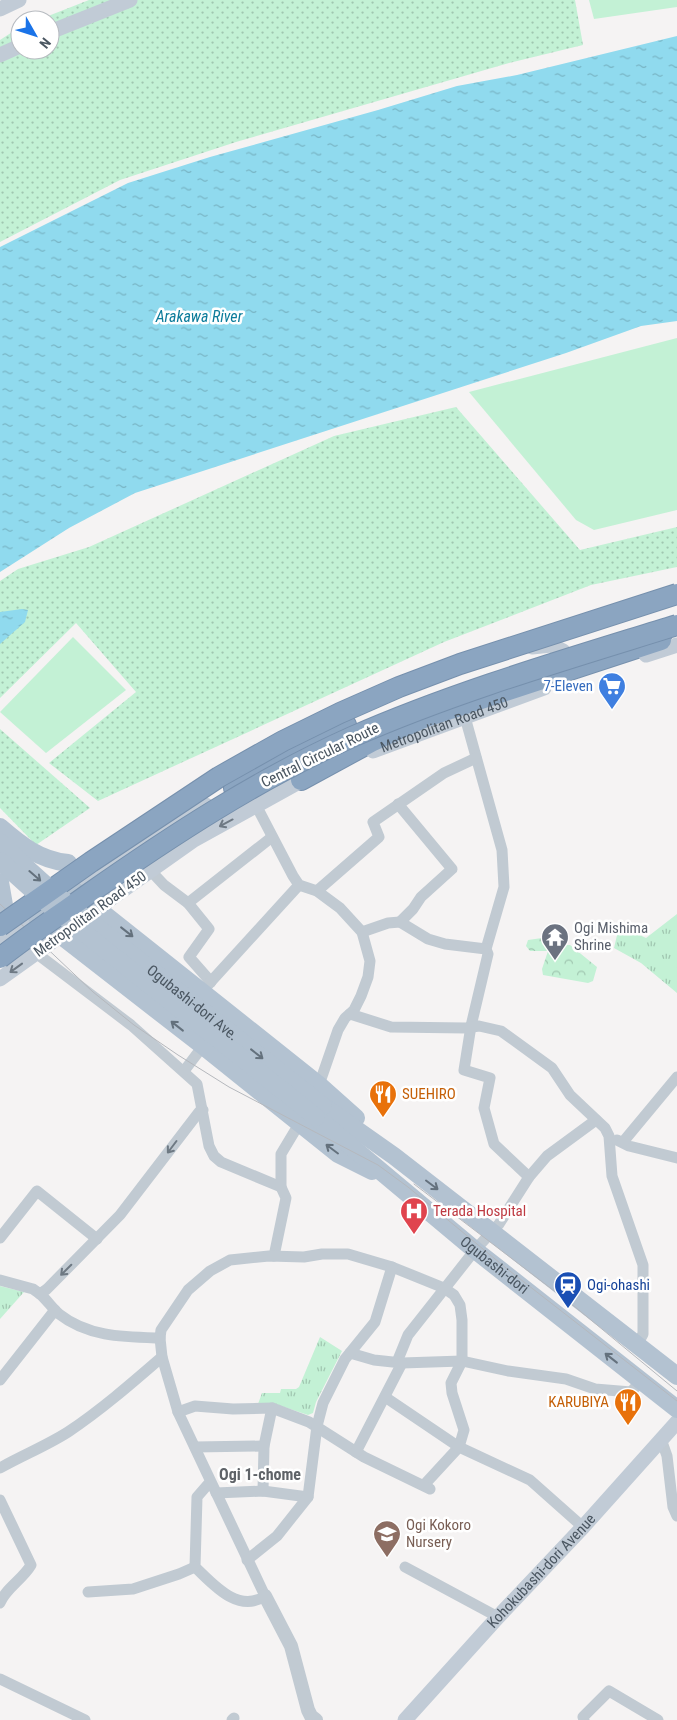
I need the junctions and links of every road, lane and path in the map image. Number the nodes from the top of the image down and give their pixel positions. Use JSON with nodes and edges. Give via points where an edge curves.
{"nodes":[{"id":1,"x":19,"y":0,"type":"edge"},
{"id":2,"x":130,"y":0,"type":"edge"},
{"id":3,"x":0,"y":9,"type":"edge"},
{"id":4,"x":60,"y":28,"type":"edge"},
{"id":5,"x":677,"y":594,"type":"edge"},
{"id":6,"x":677,"y":607,"type":"edge"},
{"id":7,"x":677,"y":616,"type":"edge"},
{"id":8,"x":677,"y":624,"type":"edge"},
{"id":9,"x":677,"y":635,"type":"edge"},
{"id":10,"x":677,"y":645,"type":"edge"},
{"id":11,"x":563,"y":651,"type":"junction"},
{"id":12,"x":465,"y":716,"type":"junction"},
{"id":13,"x":282,"y":756,"type":"junction"},
{"id":14,"x":476,"y":758,"type":"junction"},
{"id":15,"x":245,"y":769,"type":"junction"},
{"id":16,"x":301,"y":780,"type":"junction"},
{"id":17,"x":234,"y":788,"type":"junction"},
{"id":18,"x":398,"y":804,"type":"junction"},
{"id":19,"x":257,"y":807,"type":"junction"},
{"id":20,"x":0,"y":827,"type":"edge"},
{"id":21,"x":272,"y":837,"type":"junction"},
{"id":22,"x":0,"y":842,"type":"edge"},
{"id":23,"x":0,"y":861,"type":"edge"},
{"id":24,"x":68,"y":863,"type":"joint"},
{"id":25,"x":150,"y":870,"type":"junction"},
{"id":26,"x":0,"y":882,"type":"edge"},
{"id":27,"x":299,"y":885,"type":"junction"},
{"id":28,"x":75,"y":891,"type":"junction"},
{"id":29,"x":318,"y":891,"type":"junction"},
{"id":30,"x":188,"y":903,"type":"junction"},
{"id":31,"x":97,"y":908,"type":"junction"},
{"id":32,"x":37,"y":917,"type":"junction"},
{"id":33,"x":0,"y":919,"type":"edge"},
{"id":34,"x":400,"y":922,"type":"junction"},
{"id":35,"x":0,"y":926,"type":"edge"},
{"id":36,"x":362,"y":932,"type":"junction"},
{"id":37,"x":60,"y":936,"type":"junction"},
{"id":38,"x":0,"y":943,"type":"edge"},
{"id":39,"x":486,"y":948,"type":"junction"},
{"id":40,"x":36,"y":953,"type":"junction"},
{"id":41,"x":0,"y":958,"type":"edge"},
{"id":42,"x":0,"y":979,"type":"edge"},
{"id":43,"x":206,"y":987,"type":"junction"},
{"id":44,"x":350,"y":1014,"type":"junction"},
{"id":45,"x":471,"y":1026,"type":"junction"},
{"id":46,"x":203,"y":1046,"type":"junction"},
{"id":47,"x":184,"y":1071,"type":"junction"},
{"id":48,"x":677,"y":1077,"type":"edge"},
{"id":49,"x":319,"y":1085,"type":"junction"},
{"id":50,"x":203,"y":1110,"type":"junction"},
{"id":51,"x":319,"y":1111,"type":"junction"},
{"id":52,"x":596,"y":1120,"type":"junction"},
{"id":53,"x":299,"y":1124,"type":"junction"},
{"id":54,"x":609,"y":1136,"type":"junction"},
{"id":55,"x":623,"y":1142,"type":"junction"},
{"id":56,"x":394,"y":1156,"type":"junction"},
{"id":57,"x":677,"y":1158,"type":"edge"},
{"id":58,"x":530,"y":1177,"type":"junction"},
{"id":59,"x":390,"y":1180,"type":"junction"},
{"id":60,"x":281,"y":1187,"type":"junction"},
{"id":61,"x":492,"y":1231,"type":"junction"},
{"id":62,"x":0,"y":1238,"type":"edge"},
{"id":63,"x":97,"y":1239,"type":"junction"},
{"id":64,"x":475,"y":1250,"type":"junction"},
{"id":65,"x":274,"y":1256,"type":"junction"},
{"id":66,"x":392,"y":1267,"type":"junction"},
{"id":67,"x":0,"y":1280,"type":"edge"},
{"id":68,"x":444,"y":1288,"type":"junction"},
{"id":69,"x":40,"y":1294,"type":"junction"},
{"id":70,"x":55,"y":1310,"type":"junction"},
{"id":71,"x":160,"y":1338,"type":"junction"},
{"id":72,"x":637,"y":1345,"type":"junction"},
{"id":73,"x":350,"y":1353,"type":"junction"},
{"id":74,"x":162,"y":1358,"type":"junction"},
{"id":75,"x":462,"y":1361,"type":"junction"},
{"id":76,"x":400,"y":1363,"type":"junction"},
{"id":77,"x":677,"y":1376,"type":"edge"},
{"id":78,"x":0,"y":1380,"type":"edge"},
{"id":79,"x":641,"y":1382,"type":"junction"},
{"id":80,"x":385,"y":1397,"type":"junction"},
{"id":81,"x":272,"y":1408,"type":"junction"},
{"id":82,"x":677,"y":1409,"type":"edge"},
{"id":83,"x":178,"y":1412,"type":"junction"},
{"id":84,"x":677,"y":1422,"type":"edge"},
{"id":85,"x":317,"y":1426,"type":"junction"},
{"id":86,"x":661,"y":1439,"type":"junction"},
{"id":87,"x":264,"y":1446,"type":"junction"},
{"id":88,"x":195,"y":1447,"type":"junction"},
{"id":89,"x":459,"y":1447,"type":"junction"},
{"id":90,"x":356,"y":1452,"type":"junction"},
{"id":91,"x":0,"y":1468,"type":"edge"},
{"id":92,"x":210,"y":1482,"type":"junction"},
{"id":93,"x":262,"y":1491,"type":"junction"},
{"id":94,"x":216,"y":1493,"type":"junction"},
{"id":95,"x":308,"y":1497,"type":"junction"},
{"id":96,"x":0,"y":1500,"type":"edge"},
{"id":97,"x":677,"y":1516,"type":"edge"},
{"id":98,"x":583,"y":1527,"type":"junction"},
{"id":99,"x":247,"y":1560,"type":"junction"},
{"id":100,"x":195,"y":1567,"type":"junction"},
{"id":101,"x":405,"y":1567,"type":"dead end"},
{"id":102,"x":88,"y":1592,"type":"dead end"},
{"id":103,"x":265,"y":1596,"type":"junction"},
{"id":104,"x":0,"y":1603,"type":"edge"},
{"id":105,"x":498,"y":1616,"type":"junction"},
{"id":106,"x":0,"y":1679,"type":"edge"},
{"id":107,"x":85,"y":1720,"type":"edge"},
{"id":108,"x":316,"y":1720,"type":"edge"},
{"id":109,"x":406,"y":1720,"type":"edge"},
{"id":110,"x":584,"y":1720,"type":"edge"},
{"id":111,"x":658,"y":1720,"type":"edge"}],
"edges":[{"from":1,"to":3,"type":"main road"},
{"from":2,"to":4,"type":"main road"},
{"from":5,"to":35,"type":"highway","name":"Central Circular Route","bridge":true,"via":[[460,664],[340,713],[219,777]]},
{"from":6,"to":13,"type":"highway","via":[[464,677],[346,725]]},
{"from":7,"to":11,"type":"main road","name":"Metropolitan Road 450"},
{"from":8,"to":41,"type":"highway","name":"Central Circular Route","bridge":true,"via":[[410,713],[294,765],[142,856]]},
{"from":9,"to":16,"type":"highway","via":[[426,717]]},
{"from":10,"to":12,"type":"main road","name":"Metropolitan Road 450"},
{"from":11,"to":15,"type":"main road","via":[[551,645],[534,646],[462,670],[342,719]]},
{"from":11,"to":17,"type":"main road","name":"Metropolitan Road 450","via":[[406,706]]},
{"from":12,"to":14,"type":"street"},
{"from":12,"to":16,"type":"main road","name":"Metropolitan Road 450"},
{"from":13,"to":15,"type":"highway"},
{"from":13,"to":17,"type":"highway"},
{"from":14,"to":18,"type":"street","via":[[444,773]]},
{"from":14,"to":39,"type":"street","via":[[502,850],[504,887]]},
{"from":15,"to":24,"type":"main road","via":[[91,858]]},
{"from":16,"to":19,"type":"main road","name":"Metropolitan Road 450"},
{"from":17,"to":28,"type":"main road","name":"Metropolitan Road 450"},
{"from":18,"to":29,"type":"street","via":[[373,822],[379,836]]},
{"from":18,"to":34,"type":"street","via":[[452,869],[421,896]]},
{"from":19,"to":21,"type":"street"},
{"from":19,"to":25,"type":"main road","name":"Metropolitan Road 450","one_way":true,"via":[[194,840]]},
{"from":20,"to":24,"type":"main road","via":[[32,852],[56,862]]},
{"from":21,"to":27,"type":"street"},
{"from":21,"to":30,"type":"street"},
{"from":22,"to":51,"type":"main road","name":"Ogubashi-dori Ave.","one_way":true,"bridge":true,"via":[[59,897]]},
{"from":23,"to":51,"type":"main road","name":"Ogubashi-dori Ave.","bridge":true,"via":[[57,911]]},
{"from":25,"to":30,"type":"street"},
{"from":25,"to":31,"type":"main road","name":"Metropolitan Road 450"},
{"from":26,"to":33,"type":"main road","via":[[4,904]]},
{"from":27,"to":29,"type":"street"},
{"from":27,"to":43,"type":"street"},
{"from":28,"to":31,"type":"main road"},
{"from":28,"to":32,"type":"main road","name":"Metropolitan Road 450"},
{"from":29,"to":36,"type":"street","via":[[340,908]]},
{"from":30,"to":43,"type":"street","via":[[209,929],[189,957]]},
{"from":31,"to":37,"type":"main road","name":"Metropolitan Road 450"},
{"from":31,"to":43,"type":"main road","one_way":true},
{"from":32,"to":37,"type":"main road"},
{"from":32,"to":38,"type":"main road","name":"Metropolitan Road 450"},
{"from":34,"to":36,"type":"street"},
{"from":34,"to":39,"type":"street","via":[[428,939]]},
{"from":36,"to":44,"type":"street","via":[[370,961],[368,977]]},
{"from":37,"to":40,"type":"main road","name":"Metropolitan Road 450"},
{"from":46,"to":37,"type":"main road","one_way":true},
{"from":39,"to":45,"type":"street","via":[[488,954]]},
{"from":40,"to":42,"type":"main road","name":"Metropolitan Road 450","one_way":true},
{"from":40,"to":47,"type":"street","via":[[131,1025]]},
{"from":43,"to":49,"type":"main road"},
{"from":44,"to":45,"type":"street","via":[[391,1027]]},
{"from":44,"to":49,"type":"street","via":[[338,1030]]},
{"from":45,"to":52,"type":"street","via":[[501,1031],[552,1068],[570,1095]]},
{"from":45,"to":58,"type":"street","via":[[464,1070],[490,1078],[484,1108],[494,1144]]},
{"from":46,"to":47,"type":"street"},
{"from":46,"to":53,"type":"main road"},
{"from":47,"to":50,"type":"street","via":[[197,1084]]},
{"from":48,"to":55,"type":"street"},
{"from":49,"to":56,"type":"main road"},
{"from":50,"to":60,"type":"street","via":[[214,1156]]},
{"from":50,"to":63,"type":"street","one_way":true,"via":[[120,1215]]},
{"from":51,"to":56,"type":"main road","name":"Ogubashi-dori Ave."},
{"from":51,"to":59,"type":"main road","name":"Ogubashi-dori"},
{"from":52,"to":54,"type":"street"},
{"from":52,"to":58,"type":"street","via":[[547,1156]]},
{"from":59,"to":53,"type":"main road","one_way":true,"via":[[338,1154]]},
{"from":53,"to":60,"type":"street","via":[[281,1154]]},
{"from":54,"to":55,"type":"street"},
{"from":54,"to":72,"type":"street","via":[[612,1176],[642,1265],[643,1334]]},
{"from":55,"to":57,"type":"street"},
{"from":56,"to":61,"type":"main road","name":"Ogubashi-dori","one_way":true},
{"from":58,"to":61,"type":"street"},
{"from":59,"to":64,"type":"main road","name":"Ogubashi-dori"},
{"from":60,"to":65,"type":"street","via":[[286,1198]]},
{"from":61,"to":64,"type":"street"},
{"from":61,"to":72,"type":"main road","name":"Ogubashi-dori"},
{"from":62,"to":63,"type":"street","via":[[38,1191]]},
{"from":63,"to":69,"type":"street","one_way":true},
{"from":64,"to":68,"type":"street"},
{"from":79,"to":64,"type":"main road","name":"Ogubashi-dori","one_way":true},
{"from":65,"to":66,"type":"street","via":[[295,1258],[348,1254]]},
{"from":65,"to":71,"type":"street","via":[[230,1260],[210,1271],[188,1290]]},
{"from":66,"to":68,"type":"street"},
{"from":66,"to":73,"type":"street","via":[[375,1322]]},
{"from":67,"to":69,"type":"street"},
{"from":68,"to":75,"type":"street","via":[[460,1305]]},
{"from":68,"to":76,"type":"street","via":[[408,1335]]},
{"from":69,"to":70,"type":"street"},
{"from":70,"to":71,"type":"street","via":[[77,1326],[110,1336]]},
{"from":70,"to":78,"type":"street"},
{"from":71,"to":74,"type":"street"},
{"from":72,"to":77,"type":"main road","name":"Ogubashi-dori"},
{"from":73,"to":76,"type":"street"},
{"from":73,"to":85,"type":"street","via":[[323,1403]]},
{"from":74,"to":83,"type":"street"},
{"from":74,"to":91,"type":"street","via":[[70,1431]]},
{"from":75,"to":76,"type":"street"},
{"from":75,"to":79,"type":"street","via":[[566,1379],[595,1389],[631,1392]]},
{"from":75,"to":89,"type":"street","via":[[451,1383],[464,1430]]},
{"from":76,"to":80,"type":"street"},
{"from":79,"to":82,"type":"main road","name":"Ogubashi-dori"},
{"from":80,"to":89,"type":"street"},
{"from":80,"to":90,"type":"street"},
{"from":81,"to":83,"type":"street","via":[[195,1406]]},
{"from":81,"to":85,"type":"street"},
{"from":81,"to":87,"type":"street"},
{"from":83,"to":88,"type":"street"},
{"from":84,"to":86,"type":"main road","name":"Kohokubashi-dori Avenue"},
{"from":85,"to":90,"type":"street"},
{"from":85,"to":95,"type":"street"},
{"from":86,"to":97,"type":"street"},
{"from":86,"to":98,"type":"main road","name":"Kohokubashi-dori Avenue"},
{"from":87,"to":88,"type":"street"},
{"from":87,"to":93,"type":"street"},
{"from":88,"to":92,"type":"street"},
{"from":89,"to":90,"type":"street","via":[[427,1487]]},
{"from":89,"to":98,"type":"street","via":[[530,1480]]},
{"from":92,"to":94,"type":"street"},
{"from":92,"to":100,"type":"street","via":[[197,1497]]},
{"from":93,"to":94,"type":"street"},
{"from":93,"to":95,"type":"street"},
{"from":94,"to":99,"type":"street"},
{"from":95,"to":99,"type":"street","via":[[277,1536]]},
{"from":96,"to":104,"type":"street","via":[[31,1565]]},
{"from":98,"to":105,"type":"main road","name":"Kohokubashi-dori Avenue"},
{"from":99,"to":103,"type":"street"},
{"from":100,"to":102,"type":"street","via":[[133,1589]]},
{"from":100,"to":103,"type":"street","via":[[225,1594],[241,1601],[257,1601]]},
{"from":101,"to":105,"type":"street"},
{"from":103,"to":108,"type":"street","via":[[291,1646],[308,1710]]},
{"from":105,"to":109,"type":"main road","name":"Kohokubashi-dori Avenue"},
{"from":106,"to":107,"type":"street"},
{"from":110,"to":111,"type":"street","via":[[583,1717],[609,1691]]}]}
